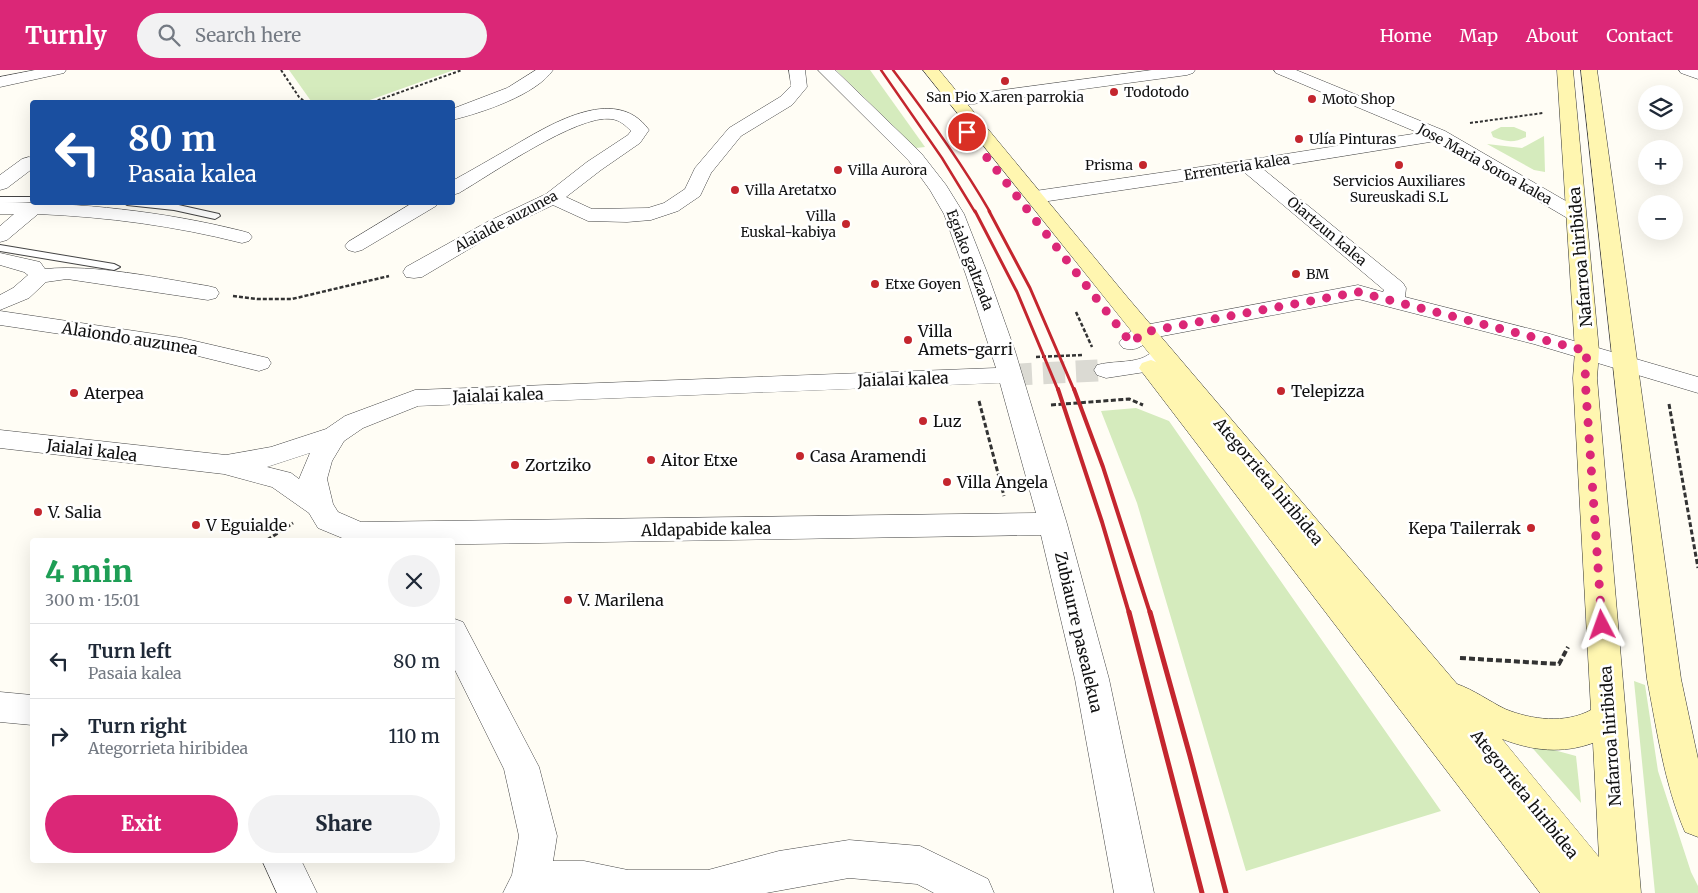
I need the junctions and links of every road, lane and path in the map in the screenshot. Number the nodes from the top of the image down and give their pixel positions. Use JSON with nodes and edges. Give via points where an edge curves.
{"nodes":[{"id":1,"x":58,"y":70,"type":"edge"},
{"id":2,"x":280,"y":70,"type":"edge"},
{"id":3,"x":462,"y":70,"type":"edge"},
{"id":4,"x":545,"y":70,"type":"edge"},
{"id":5,"x":797,"y":70,"type":"edge"},
{"id":6,"x":826,"y":70,"type":"edge"},
{"id":7,"x":917,"y":70,"type":"edge"},
{"id":8,"x":931,"y":70,"type":"edge"},
{"id":9,"x":1187,"y":70,"type":"edge"},
{"id":10,"x":1282,"y":70,"type":"edge"},
{"id":11,"x":1565,"y":70,"type":"edge"},
{"id":12,"x":1589,"y":70,"type":"edge"},
{"id":13,"x":1688,"y":70,"type":"edge"},
{"id":14,"x":1698,"y":74,"type":"edge"},
{"id":15,"x":0,"y":82,"type":"edge"},
{"id":16,"x":303,"y":100,"type":"edge"},
{"id":17,"x":379,"y":100,"type":"edge"},
{"id":18,"x":958,"y":101,"type":"junction"},
{"id":19,"x":455,"y":114,"type":"edge"},
{"id":20,"x":1569,"y":118,"type":"junction"},
{"id":21,"x":1414,"y":124,"type":"junction"},
{"id":22,"x":1439,"y":135,"type":"junction"},
{"id":23,"x":0,"y":163,"type":"edge"},
{"id":24,"x":30,"y":163,"type":"edge"},
{"id":25,"x":30,"y":164,"type":"edge"},
{"id":26,"x":1248,"y":166,"type":"junction"},
{"id":27,"x":0,"y":184,"type":"edge"},
{"id":28,"x":455,"y":187,"type":"edge"},
{"id":29,"x":1035,"y":197,"type":"junction"},
{"id":30,"x":553,"y":198,"type":"junction"},
{"id":31,"x":0,"y":200,"type":"edge"},
{"id":32,"x":30,"y":204,"type":"edge"},
{"id":33,"x":30,"y":204,"type":"edge"},
{"id":34,"x":32,"y":205,"type":"edge"},
{"id":35,"x":42,"y":205,"type":"edge"},
{"id":36,"x":155,"y":205,"type":"edge"},
{"id":37,"x":424,"y":205,"type":"edge"},
{"id":38,"x":0,"y":208,"type":"edge"},
{"id":39,"x":1576,"y":215,"type":"junction"},
{"id":40,"x":215,"y":216,"type":"dead end"},
{"id":41,"x":0,"y":236,"type":"edge"},
{"id":42,"x":242,"y":237,"type":"dead end"},
{"id":43,"x":355,"y":246,"type":"dead end"},
{"id":44,"x":0,"y":248,"type":"edge"},
{"id":45,"x":0,"y":259,"type":"edge"},
{"id":46,"x":114,"y":267,"type":"dead end"},
{"id":47,"x":414,"y":272,"type":"joint"},
{"id":48,"x":40,"y":276,"type":"junction"},
{"id":49,"x":208,"y":293,"type":"joint"},
{"id":50,"x":1393,"y":301,"type":"junction"},
{"id":51,"x":0,"y":303,"type":"edge"},
{"id":52,"x":1076,"y":312,"type":"dead end"},
{"id":53,"x":0,"y":318,"type":"edge"},
{"id":54,"x":1147,"y":348,"type":"junction"},
{"id":55,"x":1587,"y":351,"type":"junction"},
{"id":56,"x":1030,"y":358,"type":"dead end"},
{"id":57,"x":259,"y":362,"type":"dead end"},
{"id":58,"x":1625,"y":364,"type":"junction"},
{"id":59,"x":1106,"y":370,"type":"tunnel mouth"},
{"id":60,"x":1010,"y":375,"type":"junction"},
{"id":61,"x":1668,"y":377,"type":"junction"},
{"id":62,"x":1698,"y":385,"type":"edge"},
{"id":63,"x":1144,"y":405,"type":"dead end"},
{"id":64,"x":1049,"y":406,"type":"dead end"},
{"id":65,"x":335,"y":435,"type":"junction"},
{"id":66,"x":0,"y":439,"type":"edge"},
{"id":67,"x":226,"y":465,"type":"junction"},
{"id":68,"x":319,"y":506,"type":"junction"},
{"id":69,"x":1053,"y":524,"type":"junction"},
{"id":70,"x":363,"y":536,"type":"edge"},
{"id":71,"x":1698,"y":568,"type":"edge"},
{"id":72,"x":455,"y":637,"type":"edge"},
{"id":73,"x":1568,"y":650,"type":"dead end"},
{"id":74,"x":1458,"y":658,"type":"dead end"},
{"id":75,"x":1423,"y":667,"type":"junction"},
{"id":76,"x":0,"y":707,"type":"edge"},
{"id":77,"x":30,"y":710,"type":"edge"},
{"id":78,"x":1608,"y":718,"type":"junction"},
{"id":79,"x":1698,"y":819,"type":"edge"},
{"id":80,"x":282,"y":863,"type":"edge"},
{"id":81,"x":527,"y":887,"type":"edge"},
{"id":82,"x":297,"y":893,"type":"edge"},
{"id":83,"x":974,"y":893,"type":"edge"},
{"id":84,"x":1134,"y":893,"type":"edge"},
{"id":85,"x":1565,"y":893,"type":"edge"},
{"id":86,"x":1604,"y":893,"type":"edge"},
{"id":87,"x":1621,"y":893,"type":"edge"}],
"edges":[{"from":1,"to":15,"type":"street"},
{"from":2,"to":16,"type":"path"},
{"from":3,"to":17,"type":"path"},
{"from":4,"to":19,"type":"street","via":[[524,86]]},
{"from":5,"to":30,"type":"street","via":[[799,87],[786,100],[735,132],[702,172],[693,192],[671,208],[651,214],[588,215]]},
{"from":6,"to":60,"type":"street","name":"Egiako galtzada","via":[[915,157],[939,189],[964,240]]},
{"from":7,"to":54,"type":"main road","name":"Ategorrieta hiribidea"},
{"from":8,"to":18,"type":"main road","name":"Ategorrieta hiribidea"},
{"from":9,"to":18,"type":"street"},
{"from":10,"to":21,"type":"street","name":"Jose Maria Soroa kalea"},
{"from":11,"to":20,"type":"main road","name":"Nafarroa hiribidea"},
{"from":12,"to":58,"type":"main road","name":"Nafarroa hiribidea"},
{"from":13,"to":14,"type":"street"},
{"from":18,"to":29,"type":"main road","name":"Ategorrieta hiribidea"},
{"from":20,"to":21,"type":"path","via":[[1543,113],[1443,126]]},
{"from":20,"to":39,"type":"main road","name":"Nafarroa hiribidea"},
{"from":21,"to":22,"type":"street","name":"Jose Maria Soroa kalea"},
{"from":22,"to":26,"type":"street","name":"Errenteria kalea"},
{"from":22,"to":39,"type":"street","name":"Jose Maria Soroa kalea"},
{"from":23,"to":24,"type":"street"},
{"from":25,"to":27,"type":"street"},
{"from":26,"to":29,"type":"street","name":"Errenteria kalea"},
{"from":26,"to":50,"type":"street","name":"Oiartzun kalea","via":[[1395,288]]},
{"from":28,"to":30,"type":"street","name":"Alaialde auzunea","via":[[571,120],[594,114],[632,119],[640,130],[634,139]]},
{"from":29,"to":54,"type":"main road","name":"Ategorrieta hiribidea"},
{"from":30,"to":47,"type":"street","name":"Alaialde auzunea","via":[[494,226]]},
{"from":31,"to":32,"type":"lane"},
{"from":33,"to":38,"type":"street"},
{"from":34,"to":41,"type":"street"},
{"from":35,"to":42,"type":"street","via":[[151,217]]},
{"from":36,"to":40,"type":"lane"},
{"from":37,"to":43,"type":"street"},
{"from":39,"to":55,"type":"main road","name":"Nafarroa hiribidea"},
{"from":44,"to":46,"type":"lane"},
{"from":45,"to":48,"type":"street","via":[[32,267]]},
{"from":47,"to":49,"type":"path","via":[[292,299],[257,300]]},
{"from":48,"to":49,"type":"street","via":[[67,273]]},
{"from":48,"to":51,"type":"street","via":[[21,293]]},
{"from":50,"to":54,"type":"street","via":[[1358,292]]},
{"from":50,"to":55,"type":"street"},
{"from":52,"to":56,"type":"path","via":[[1092,348],[1083,355]]},
{"from":53,"to":57,"type":"street","name":"Alaiondo auzunea","via":[[182,345]]},
{"from":54,"to":59,"type":"street"},
{"from":54,"to":75,"type":"main road","name":"Ategorrieta hiribidea"},
{"from":54,"to":85,"type":"main road","name":"Ategorrieta hiribidea"},
{"from":55,"to":58,"type":"street"},
{"from":55,"to":78,"type":"main road","name":"Nafarroa hiribidea","via":[[1585,378]]},
{"from":58,"to":61,"type":"street"},
{"from":58,"to":79,"type":"main road","name":"Nafarroa hiribidea","via":[[1664,679],[1682,767]]},
{"from":60,"to":65,"type":"street","name":"Jaialai kalea","via":[[415,398],[354,422]]},
{"from":60,"to":69,"type":"street","name":"Zubiaurre pasealekua"},
{"from":61,"to":62,"type":"street"},
{"from":61,"to":71,"type":"path","via":[[1666,388]]},
{"from":63,"to":64,"type":"path","via":[[1129,400]]},
{"from":65,"to":67,"type":"street","name":"Jaialai kalea","via":[[274,456]]},
{"from":65,"to":68,"type":"street","via":[[319,461],[313,479]]},
{"from":66,"to":67,"type":"street","name":"Jaialai kalea"},
{"from":67,"to":68,"type":"street","name":"Aldapabide kalea","via":[[281,480]]},
{"from":68,"to":70,"type":"street","name":"Aldapabide kalea","via":[[328,520]]},
{"from":69,"to":70,"type":"street","name":"Aldapabide kalea"},
{"from":69,"to":84,"type":"street","name":"Zubiaurre pasealekua","via":[[1092,679]]},
{"from":72,"to":81,"type":"street","via":[[521,767],[538,836]]},
{"from":73,"to":74,"type":"path","via":[[1559,664]]},
{"from":75,"to":78,"type":"main road","via":[[1458,700],[1481,714],[1530,732],[1555,736],[1577,734],[1595,728]]},
{"from":75,"to":86,"type":"main road","name":"Ategorrieta hiribidea"},
{"from":76,"to":77,"type":"street"},
{"from":78,"to":87,"type":"main road","name":"Nafarroa hiribidea"},
{"from":80,"to":82,"type":"street"},
{"from":81,"to":83,"type":"street","via":[[584,880],[628,890],[708,890],[779,870],[848,859],[920,865]]}]}
